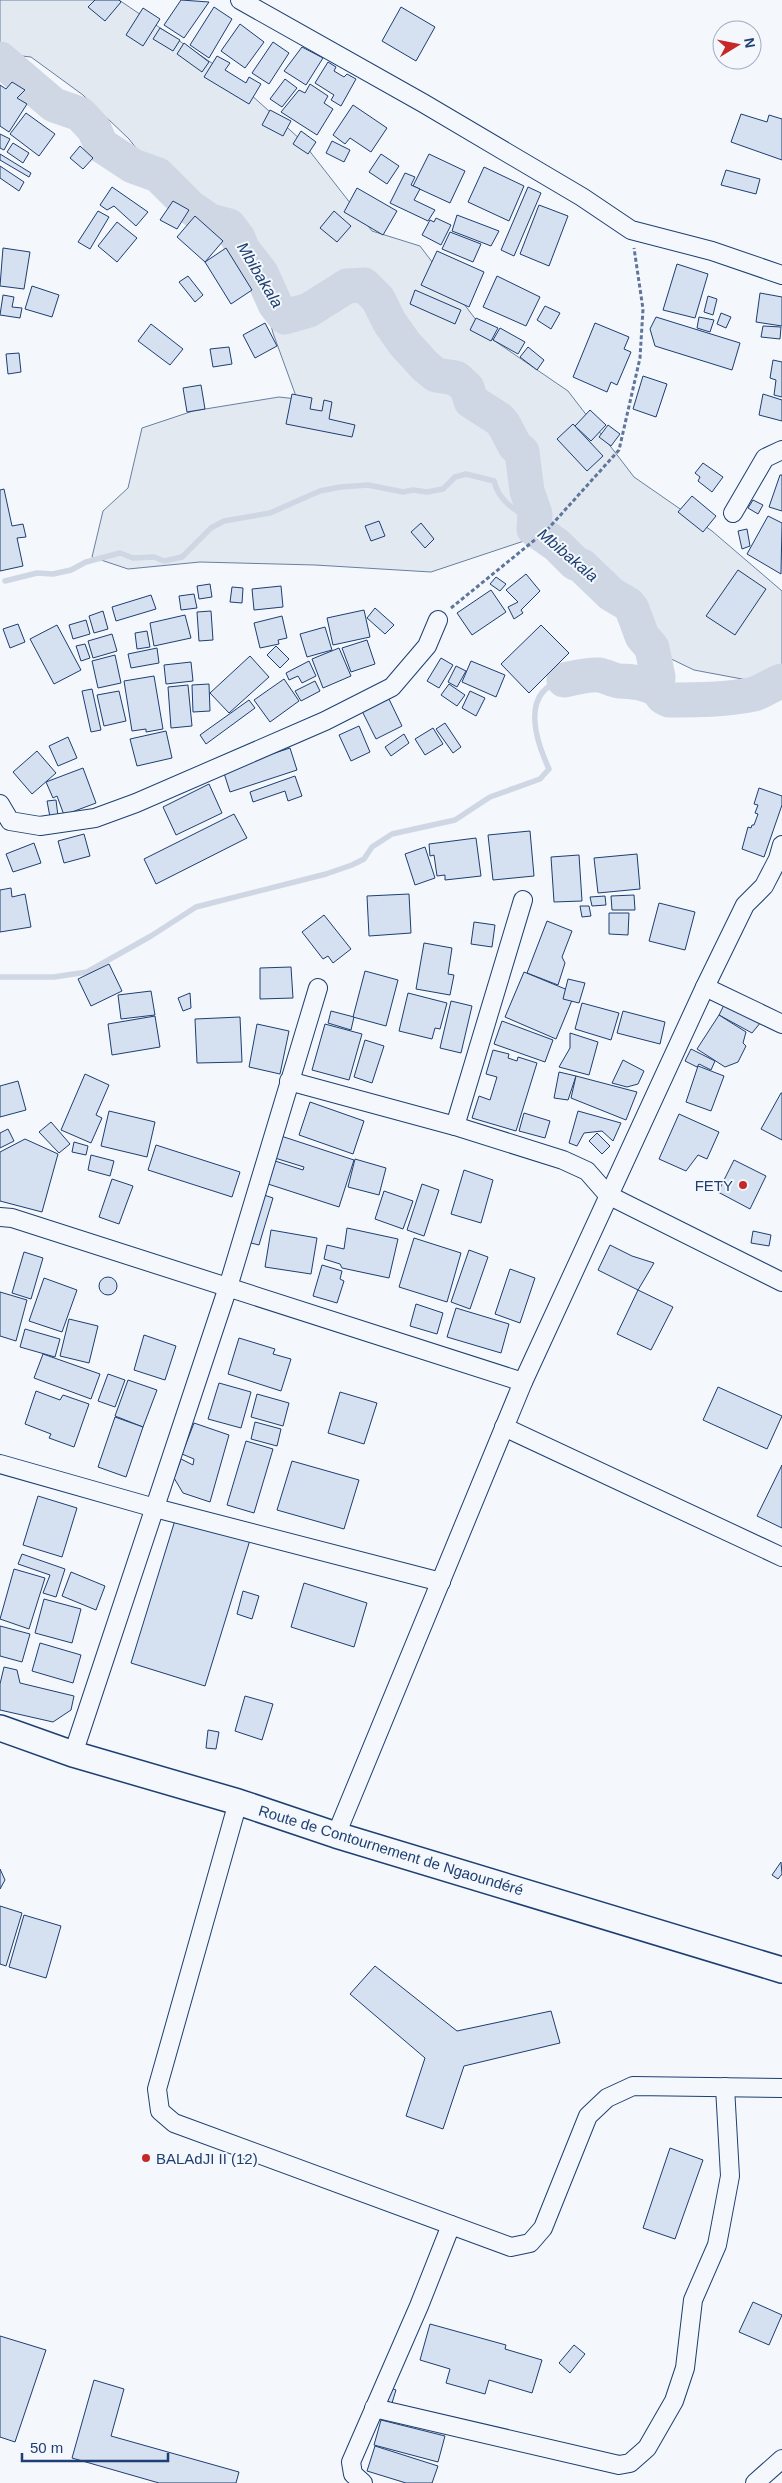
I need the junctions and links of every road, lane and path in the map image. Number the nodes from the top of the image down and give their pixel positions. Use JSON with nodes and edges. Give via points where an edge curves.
{"nodes":[{"id":1,"x":240,"y":0,"type":"edge"},
{"id":2,"x":632,"y":230,"type":"junction"},
{"id":3,"x":782,"y":275,"type":"edge"},
{"id":4,"x":782,"y":450,"type":"edge"},
{"id":5,"x":733,"y":513,"type":"dead end"},
{"id":6,"x":438,"y":620,"type":"joint"},
{"id":7,"x":0,"y":804,"type":"edge"},
{"id":8,"x":782,"y":845,"type":"edge"},
{"id":9,"x":523,"y":900,"type":"dead end"},
{"id":10,"x":705,"y":987,"type":"junction"},
{"id":11,"x":318,"y":988,"type":"dead end"},
{"id":12,"x":782,"y":1024,"type":"edge"},
{"id":13,"x":290,"y":1082,"type":"junction"},
{"id":14,"x":456,"y":1126,"type":"junction"},
{"id":15,"x":608,"y":1195,"type":"junction"},
{"id":16,"x":0,"y":1217,"type":"edge"},
{"id":17,"x":782,"y":1282,"type":"edge"},
{"id":18,"x":228,"y":1287,"type":"junction"},
{"id":19,"x":523,"y":1382,"type":"junction"},
{"id":20,"x":504,"y":1427,"type":"junction"},
{"id":21,"x":0,"y":1464,"type":"edge"},
{"id":22,"x":155,"y":1508,"type":"junction"},
{"id":23,"x":782,"y":1557,"type":"edge"},
{"id":24,"x":441,"y":1582,"type":"junction"},
{"id":25,"x":0,"y":1728,"type":"edge"},
{"id":26,"x":73,"y":1754,"type":"junction"},
{"id":27,"x":238,"y":1802,"type":"junction"},
{"id":28,"x":336,"y":1835,"type":"junction"},
{"id":29,"x":782,"y":1970,"type":"edge"},
{"id":30,"x":725,"y":2087,"type":"junction"},
{"id":31,"x":782,"y":2088,"type":"edge"},
{"id":32,"x":451,"y":2226,"type":"junction"},
{"id":33,"x":374,"y":2408,"type":"junction"},
{"id":34,"x":782,"y":2459,"type":"edge"},
{"id":35,"x":363,"y":2483,"type":"edge"},
{"id":36,"x":755,"y":2483,"type":"edge"}],
"edges":[{"from":1,"to":2,"type":"street","via":[[423,103]]},
{"from":2,"to":3,"type":"street","via":[[712,251]]},
{"from":2,"to":6,"type":"path","via":[[642,319],[640,358],[620,450],[547,530]]},
{"from":4,"to":5,"type":"street","via":[[765,458]]},
{"from":6,"to":7,"type":"street","via":[[427,646],[392,687],[325,721],[136,803],[95,818],[40,826],[10,821]]},
{"from":8,"to":10,"type":"street","via":[[764,886],[745,905]]},
{"from":9,"to":14,"type":"street"},
{"from":10,"to":12,"type":"street"},
{"from":10,"to":15,"type":"street"},
{"from":11,"to":13,"type":"street"},
{"from":13,"to":14,"type":"street"},
{"from":13,"to":18,"type":"street"},
{"from":14,"to":15,"type":"street","via":[[563,1160],[587,1171]]},
{"from":15,"to":17,"type":"street"},
{"from":15,"to":19,"type":"street"},
{"from":16,"to":18,"type":"street","via":[[12,1218]]},
{"from":18,"to":19,"type":"street"},
{"from":18,"to":22,"type":"street"},
{"from":19,"to":20,"type":"street"},
{"from":20,"to":23,"type":"street"},
{"from":20,"to":24,"type":"street"},
{"from":21,"to":22,"type":"street"},
{"from":22,"to":24,"type":"street"},
{"from":22,"to":26,"type":"street"},
{"from":24,"to":28,"type":"street"},
{"from":25,"to":26,"type":"street","name":"Route de Contournement de Ngaoundéré"},
{"from":26,"to":27,"type":"street","name":"Route de Contournement de Ngaoundéré"},
{"from":27,"to":28,"type":"street","name":"Route de Contournement de Ngaoundéré"},
{"from":27,"to":32,"type":"street","via":[[157,2088],[160,2111],[174,2123]]},
{"from":28,"to":29,"type":"street","name":"Route de Contournement de Ngaoundéré"},
{"from":30,"to":31,"type":"street"},
{"from":30,"to":32,"type":"street","via":[[633,2086],[606,2098],[588,2116],[543,2228],[530,2243],[511,2246]]},
{"from":30,"to":33,"type":"street","via":[[730,2176],[717,2245],[693,2300],[685,2368],[674,2401],[646,2448],[630,2463],[619,2466]]},
{"from":32,"to":33,"type":"street"},
{"from":33,"to":35,"type":"street","via":[[351,2462],[353,2474]]},
{"from":34,"to":36,"type":"street"}]}
